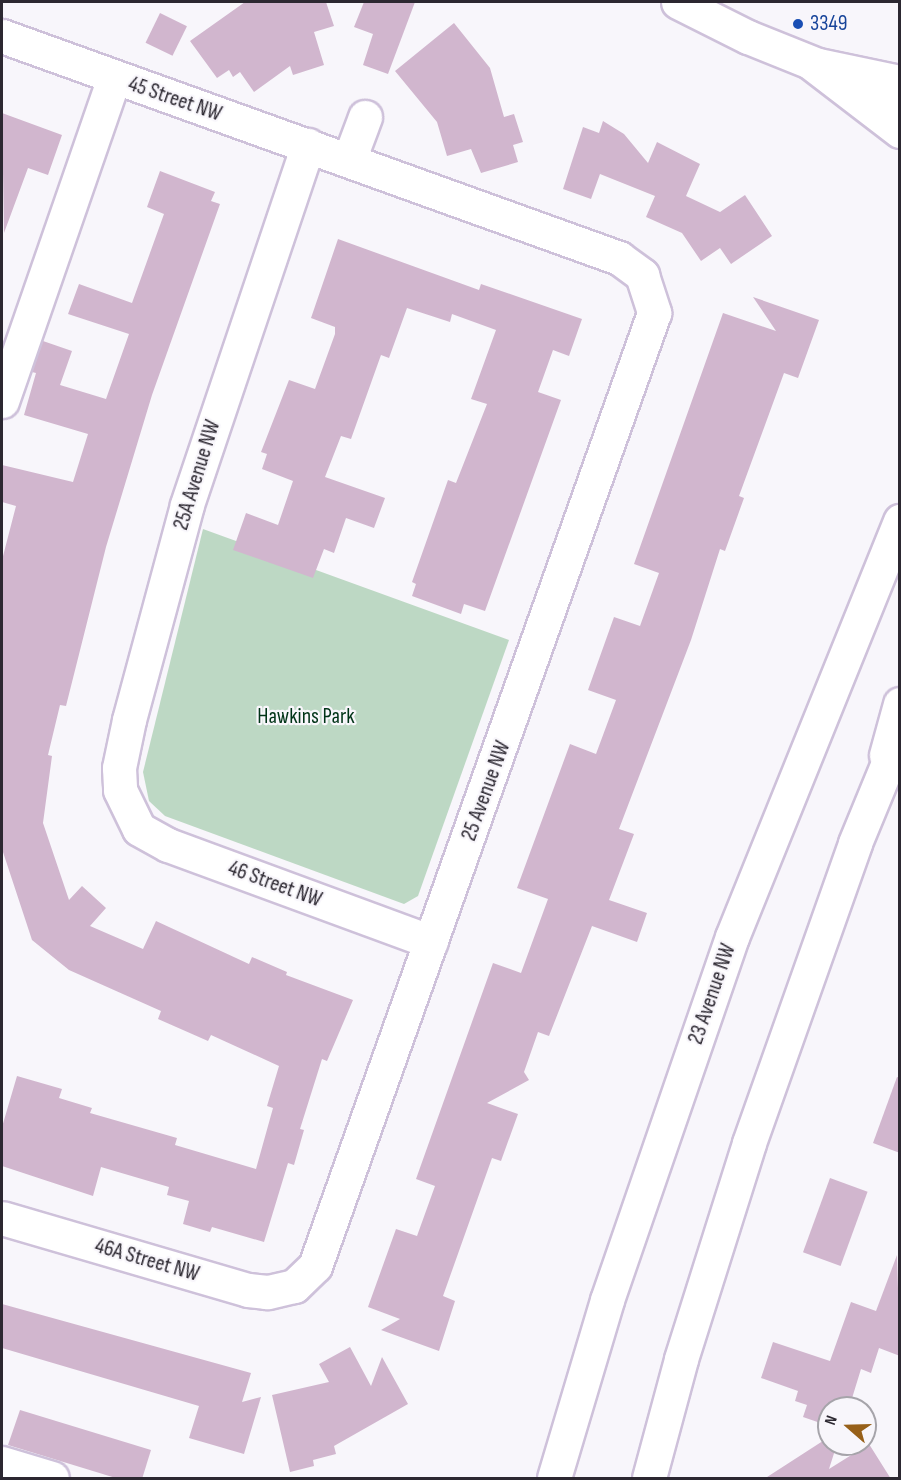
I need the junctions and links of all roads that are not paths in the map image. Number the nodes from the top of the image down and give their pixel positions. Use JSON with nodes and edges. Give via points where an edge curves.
{"nodes":[{"id":1,"x":678,"y":2,"type":"edge"},
{"id":2,"x":2,"y":36,"type":"edge"},
{"id":3,"x":811,"y":63,"type":"junction"},
{"id":4,"x":114,"y":77,"type":"junction"},
{"id":5,"x":900,"y":82,"type":"edge"},
{"id":6,"x":900,"y":99,"type":"edge"},
{"id":7,"x":365,"y":117,"type":"dead end"},
{"id":8,"x":900,"y":131,"type":"edge"},
{"id":9,"x":308,"y":145,"type":"junction"},
{"id":10,"x":349,"y":160,"type":"junction"},
{"id":11,"x":648,"y":287,"type":"joint"},
{"id":12,"x":2,"y":401,"type":"edge"},
{"id":13,"x":900,"y":521,"type":"edge"},
{"id":14,"x":900,"y":704,"type":"edge"},
{"id":15,"x":900,"y":734,"type":"edge"},
{"id":16,"x":880,"y":780,"type":"junction"},
{"id":17,"x":128,"y":812,"type":"joint"},
{"id":18,"x":431,"y":942,"type":"junction"},
{"id":19,"x":2,"y":1218,"type":"edge"},
{"id":20,"x":294,"y":1286,"type":"joint"},
{"id":21,"x":2,"y":1463,"type":"edge"},
{"id":22,"x":52,"y":1479,"type":"edge"},
{"id":23,"x":554,"y":1479,"type":"edge"},
{"id":24,"x":649,"y":1479,"type":"edge"}],
"edges":[{"from":1,"to":3,"type":"street"},
{"from":2,"to":4,"type":"street","name":"45 Street NW"},
{"from":3,"to":5,"type":"street"},
{"from":3,"to":6,"type":"street"},
{"from":3,"to":8,"type":"street"},
{"from":4,"to":9,"type":"street","name":"45 Street NW"},
{"from":4,"to":12,"type":"street"},
{"from":7,"to":10,"type":"street"},
{"from":9,"to":10,"type":"street","name":"45 Street NW"},
{"from":9,"to":17,"type":"street","name":"25A Avenue NW","via":[[187,505],[118,768]]},
{"from":10,"to":11,"type":"street","name":"45 Street NW","via":[[619,258],[632,265]]},
{"from":11,"to":18,"type":"street","name":"25 Avenue NW","via":[[654,313],[652,330]]},
{"from":13,"to":23,"type":"street","name":"23 Avenue NW","via":[[732,937],[607,1300]]},
{"from":14,"to":16,"type":"street"},
{"from":15,"to":16,"type":"street"},
{"from":16,"to":24,"type":"street","via":[[749,1143],[681,1359]]},
{"from":17,"to":18,"type":"street","name":"46 Street NW","via":[[139,829],[168,845]]},
{"from":18,"to":20,"type":"street","name":"25 Avenue NW","via":[[321,1251],[315,1266]]},
{"from":19,"to":20,"type":"street","name":"46A Street NW","via":[[248,1290],[267,1292]]},
{"from":21,"to":22,"type":"street"}]}
